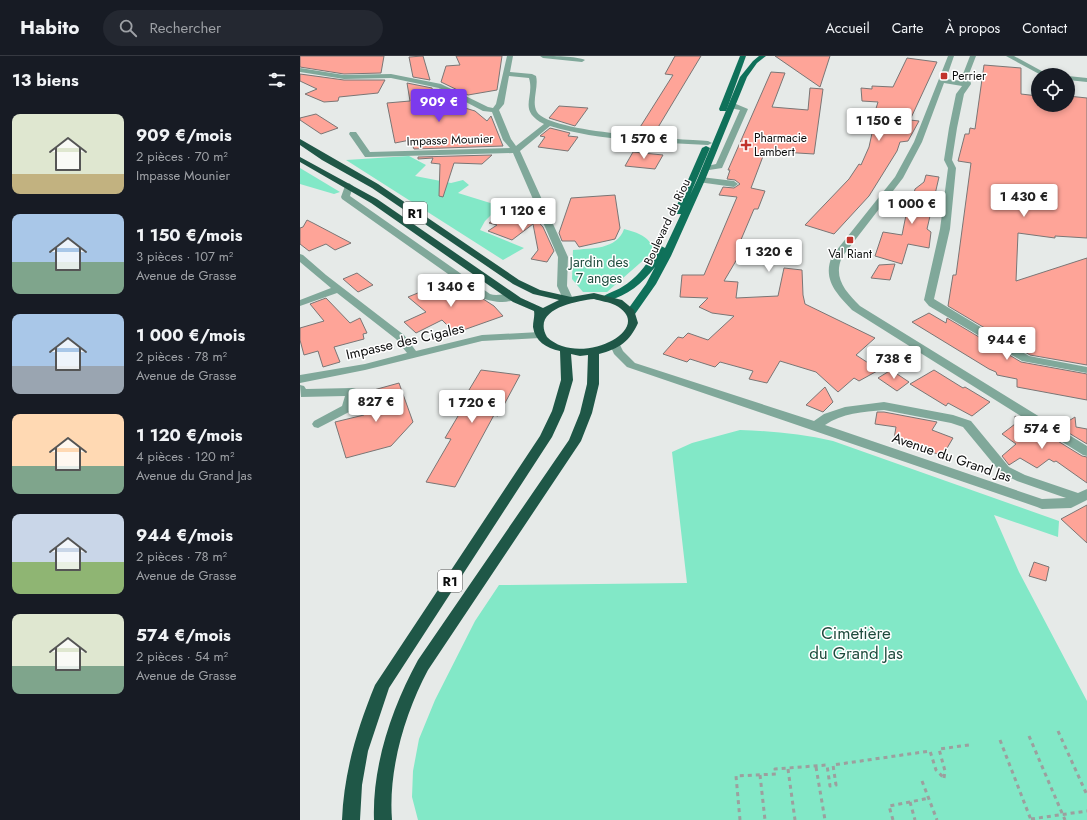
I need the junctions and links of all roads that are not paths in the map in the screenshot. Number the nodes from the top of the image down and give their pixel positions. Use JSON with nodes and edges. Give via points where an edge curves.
{"nodes":[{"id":1,"x":510,"y":56,"type":"edge"},
{"id":2,"x":543,"y":56,"type":"edge"},
{"id":3,"x":743,"y":56,"type":"edge"},
{"id":4,"x":763,"y":56,"type":"edge"},
{"id":5,"x":951,"y":56,"type":"edge"},
{"id":6,"x":973,"y":56,"type":"edge"},
{"id":7,"x":1009,"y":56,"type":"edge"},
{"id":8,"x":582,"y":60,"type":"dead end"},
{"id":9,"x":1032,"y":68,"type":"edge"},
{"id":10,"x":300,"y":70,"type":"edge"},
{"id":11,"x":507,"y":74,"type":"junction"},
{"id":12,"x":1075,"y":79,"type":"edge"},
{"id":13,"x":1087,"y":80,"type":"edge"},
{"id":14,"x":942,"y":81,"type":"junction"},
{"id":15,"x":967,"y":84,"type":"junction"},
{"id":16,"x":733,"y":106,"type":"junction"},
{"id":17,"x":495,"y":110,"type":"junction"},
{"id":18,"x":549,"y":123,"type":"junction"},
{"id":19,"x":354,"y":134,"type":"dead end"},
{"id":20,"x":300,"y":141,"type":"edge"},
{"id":21,"x":708,"y":144,"type":"junction"},
{"id":22,"x":516,"y":150,"type":"junction"},
{"id":23,"x":300,"y":159,"type":"edge"},
{"id":24,"x":706,"y":169,"type":"junction"},
{"id":25,"x":701,"y":180,"type":"junction"},
{"id":26,"x":734,"y":184,"type":"dead end"},
{"id":27,"x":349,"y":186,"type":"junction"},
{"id":28,"x":300,"y":256,"type":"edge"},
{"id":29,"x":339,"y":289,"type":"junction"},
{"id":30,"x":512,"y":297,"type":"junction"},
{"id":31,"x":607,"y":298,"type":"junction"},
{"id":32,"x":568,"y":299,"type":"junction"},
{"id":33,"x":300,"y":303,"type":"edge"},
{"id":34,"x":631,"y":312,"type":"junction"},
{"id":35,"x":540,"y":319,"type":"junction"},
{"id":36,"x":540,"y":335,"type":"junction"},
{"id":37,"x":615,"y":345,"type":"junction"},
{"id":38,"x":565,"y":351,"type":"junction"},
{"id":39,"x":594,"y":352,"type":"junction"},
{"id":40,"x":414,"y":356,"type":"junction"},
{"id":41,"x":1087,"y":370,"type":"edge"},
{"id":42,"x":300,"y":379,"type":"edge"},
{"id":43,"x":300,"y":392,"type":"edge"},
{"id":44,"x":318,"y":424,"type":"dead end"},
{"id":45,"x":815,"y":426,"type":"junction"},
{"id":46,"x":1087,"y":452,"type":"edge"},
{"id":47,"x":1083,"y":496,"type":"edge"},
{"id":48,"x":351,"y":820,"type":"edge"},
{"id":49,"x":384,"y":820,"type":"edge"}],
"edges":[{"from":1,"to":11,"type":"street"},
{"from":2,"to":8,"type":"street"},
{"from":3,"to":21,"type":"main road","name":"Boulevard du Riou"},
{"from":4,"to":16,"type":"main road","name":"Boulevard du Riou","via":[[752,65],[744,77]]},
{"from":5,"to":14,"type":"street"},
{"from":6,"to":15,"type":"street","via":[[966,74]]},
{"from":7,"to":9,"type":"street"},
{"from":10,"to":17,"type":"street","via":[[344,77],[391,76],[441,86],[486,109]]},
{"from":11,"to":17,"type":"street","via":[[500,104]]},
{"from":11,"to":18,"type":"street","via":[[532,76],[534,81],[531,106],[535,115]]},
{"from":12,"to":13,"type":"street"},
{"from":14,"to":15,"type":"street"},
{"from":14,"to":46,"type":"street","via":[[918,142],[898,178],[837,256],[833,263],[832,276],[841,292],[856,308]]},
{"from":15,"to":41,"type":"street","via":[[960,94],[953,128],[948,160],[952,168],[945,229],[929,300],[1026,360]]},
{"from":16,"to":24,"type":"main road","name":"Boulevard du Riou"},
{"from":16,"to":24,"type":"street","via":[[744,109],[719,166]]},
{"from":17,"to":22,"type":"street","via":[[507,140]]},
{"from":18,"to":21,"type":"street","via":[[597,134]]},
{"from":18,"to":22,"type":"street"},
{"from":19,"to":22,"type":"street","name":"Impasse Mounier","via":[[368,155]]},
{"from":20,"to":32,"type":"highway","number":"R1","via":[[375,186],[516,282],[537,292]]},
{"from":21,"to":31,"type":"main road","name":"Boulevard du Riou","via":[[651,266],[639,280],[624,291]]},
{"from":22,"to":32,"type":"street","via":[[563,257],[562,286]]},
{"from":23,"to":27,"type":"highway","number":"R1"},
{"from":24,"to":25,"type":"main road","name":"Boulevard du Riou"},
{"from":25,"to":26,"type":"street"},
{"from":25,"to":34,"type":"main road","name":"Boulevard du Riou","via":[[652,284]]},
{"from":27,"to":30,"type":"highway","number":"R1"},
{"from":27,"to":30,"type":"street","via":[[345,197],[486,296],[494,299]]},
{"from":28,"to":29,"type":"street"},
{"from":29,"to":33,"type":"street"},
{"from":29,"to":40,"type":"street","via":[[400,338]]},
{"from":30,"to":35,"type":"highway","number":"R1","via":[[538,309]]},
{"from":31,"to":32,"type":"highway"},
{"from":31,"to":34,"type":"highway"},
{"from":32,"to":35,"type":"highway","via":[[551,308]]},
{"from":34,"to":37,"type":"highway","via":[[634,320],[632,329],[626,338]]},
{"from":35,"to":36,"type":"highway"},
{"from":36,"to":38,"type":"highway","via":[[550,344]]},
{"from":36,"to":40,"type":"street","name":"Impasse des Cigales","via":[[482,338]]},
{"from":37,"to":39,"type":"highway"},
{"from":37,"to":45,"type":"street","name":"Avenue du Grand Jas","via":[[618,352],[631,365]]},
{"from":38,"to":39,"type":"highway"},
{"from":38,"to":48,"type":"highway","number":"R1","via":[[567,380],[546,437],[383,685],[371,712],[356,762]]},
{"from":39,"to":49,"type":"highway","number":"R1","via":[[593,384],[586,413],[575,441],[423,665],[403,703],[387,766]]},
{"from":40,"to":42,"type":"street","name":"Impasse des Cigales"},
{"from":43,"to":44,"type":"street","via":[[352,392],[347,408]]},
{"from":45,"to":47,"type":"street","name":"Avenue du Grand Jas","via":[[1042,504],[1071,503]]},
{"from":45,"to":47,"type":"street","name":"Avenue du Grand Jas","via":[[828,416],[845,411],[884,406],[953,419],[967,424],[1005,470],[1021,478]]}]}
